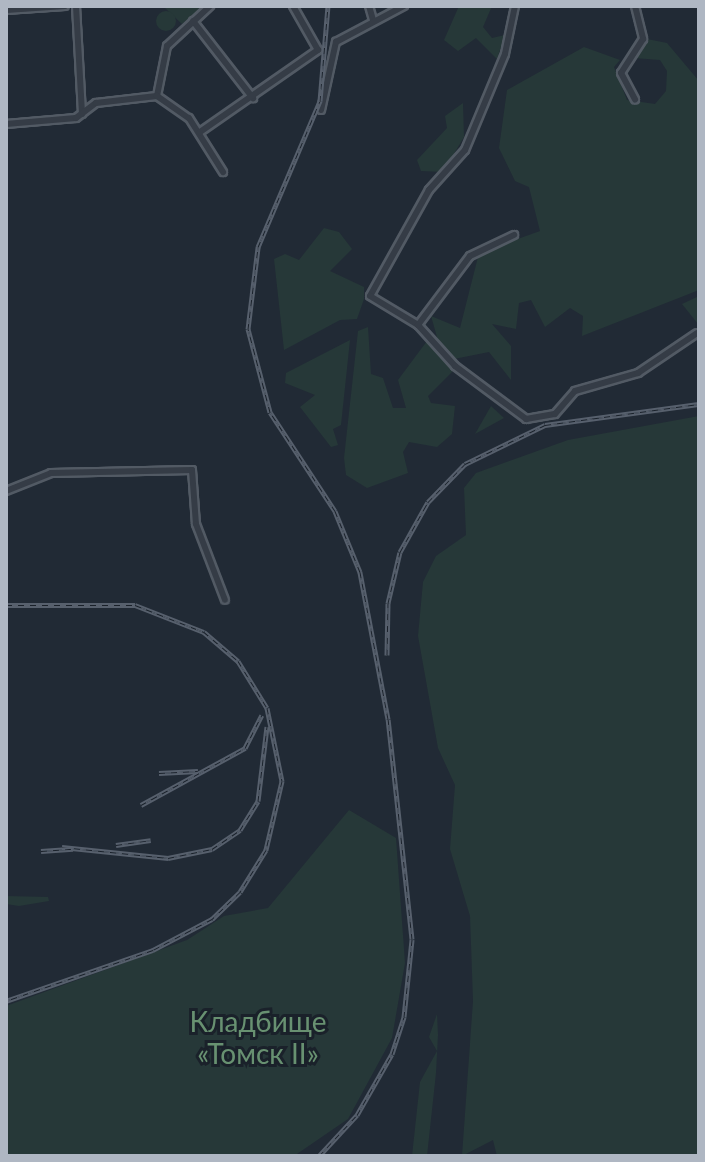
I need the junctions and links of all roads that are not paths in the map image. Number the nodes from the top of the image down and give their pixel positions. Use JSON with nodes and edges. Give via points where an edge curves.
{"nodes":[{"id":1,"x":65,"y":6,"type":"edge"},
{"id":2,"x":76,"y":6,"type":"edge"},
{"id":3,"x":210,"y":6,"type":"edge"},
{"id":4,"x":293,"y":6,"type":"edge"},
{"id":5,"x":369,"y":6,"type":"edge"},
{"id":6,"x":404,"y":6,"type":"edge"},
{"id":7,"x":515,"y":6,"type":"edge"},
{"id":8,"x":635,"y":6,"type":"edge"},
{"id":9,"x":6,"y":10,"type":"edge"},
{"id":10,"x":373,"y":20,"type":"junction"},
{"id":11,"x":193,"y":21,"type":"junction"},
{"id":12,"x":157,"y":96,"type":"junction"},
{"id":13,"x":253,"y":98,"type":"junction"},
{"id":14,"x":635,"y":99,"type":"dead end"},
{"id":15,"x":321,"y":110,"type":"dead end"},
{"id":16,"x":82,"y":114,"type":"junction"},
{"id":17,"x":6,"y":124,"type":"edge"},
{"id":18,"x":200,"y":132,"type":"junction"},
{"id":19,"x":223,"y":172,"type":"dead end"},
{"id":20,"x":514,"y":235,"type":"dead end"},
{"id":21,"x":418,"y":325,"type":"junction"},
{"id":22,"x":697,"y":333,"type":"edge"},
{"id":23,"x":6,"y":491,"type":"edge"},
{"id":24,"x":225,"y":600,"type":"dead end"}],
"edges":[{"from":1,"to":9,"type":"street"},
{"from":2,"to":16,"type":"street"},
{"from":3,"to":11,"type":"street"},
{"from":4,"to":13,"type":"street","via":[[318,50]]},
{"from":5,"to":10,"type":"street"},
{"from":6,"to":10,"type":"street"},
{"from":7,"to":21,"type":"street","via":[[507,44],[465,150],[433,184],[369,288],[370,296]]},
{"from":8,"to":14,"type":"street","via":[[643,39],[621,73]]},
{"from":10,"to":15,"type":"street","via":[[336,42]]},
{"from":11,"to":12,"type":"street","via":[[167,46]]},
{"from":11,"to":13,"type":"street"},
{"from":12,"to":16,"type":"street","via":[[96,103]]},
{"from":12,"to":18,"type":"street"},
{"from":13,"to":18,"type":"street"},
{"from":16,"to":17,"type":"street"},
{"from":18,"to":19,"type":"street"},
{"from":20,"to":21,"type":"street","via":[[470,256]]},
{"from":21,"to":22,"type":"street","via":[[497,401],[535,420],[555,414],[575,391],[638,373]]},
{"from":23,"to":24,"type":"street","via":[[51,473],[192,470],[196,524]]}]}
